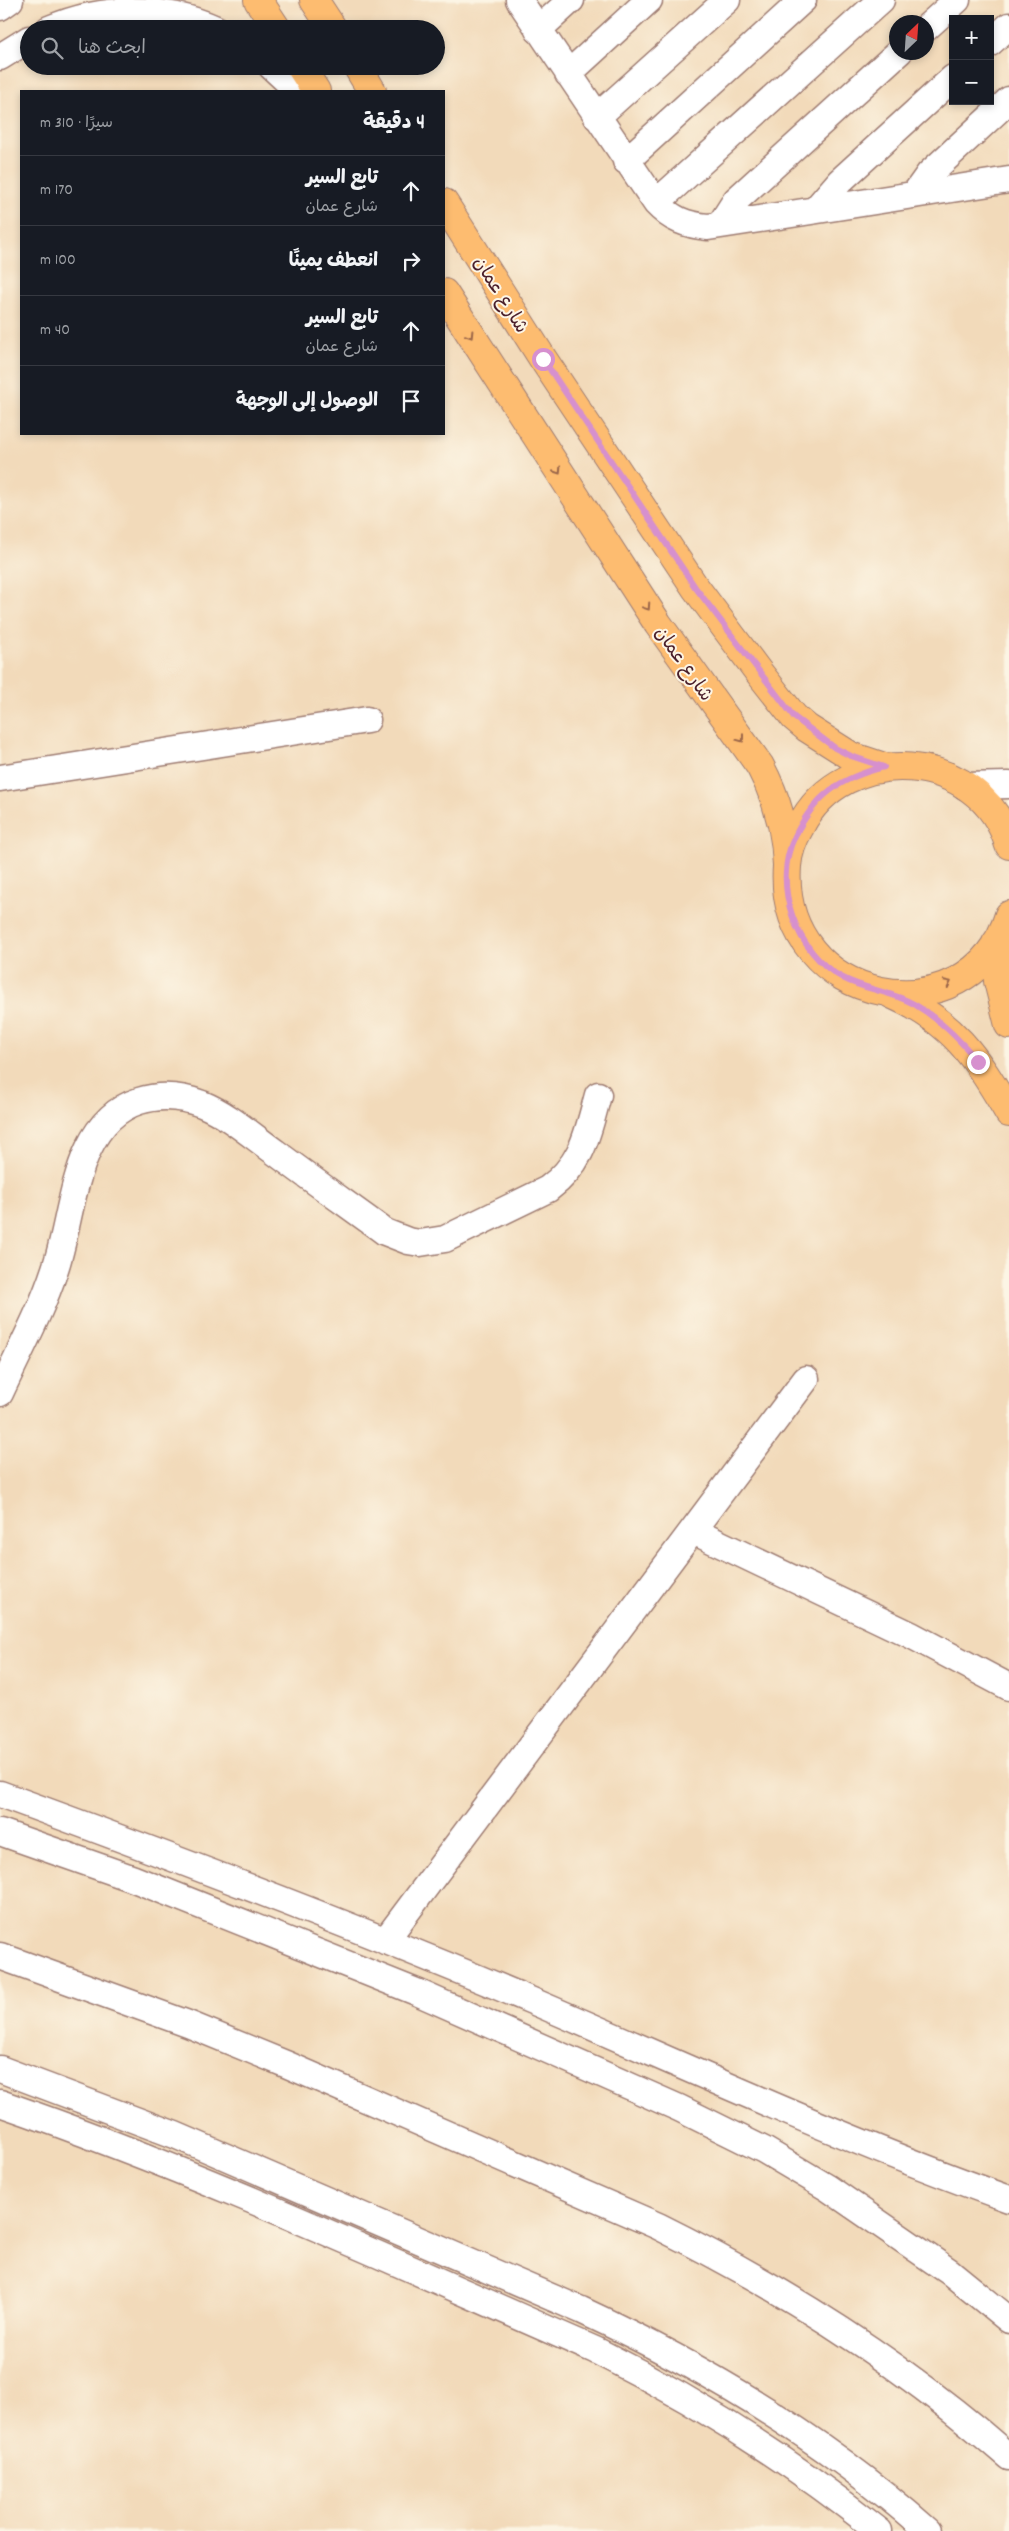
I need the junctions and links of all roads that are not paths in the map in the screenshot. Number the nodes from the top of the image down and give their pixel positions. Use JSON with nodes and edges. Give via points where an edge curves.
{"nodes":[{"id":1,"x":10,"y":0,"type":"edge"},
{"id":2,"x":101,"y":0,"type":"edge"},
{"id":3,"x":258,"y":0,"type":"edge"},
{"id":4,"x":314,"y":0,"type":"edge"},
{"id":5,"x":519,"y":0,"type":"edge"},
{"id":6,"x":571,"y":0,"type":"edge"},
{"id":7,"x":649,"y":0,"type":"edge"},
{"id":8,"x":727,"y":0,"type":"edge"},
{"id":9,"x":803,"y":0,"type":"edge"},
{"id":10,"x":881,"y":0,"type":"edge"},
{"id":11,"x":957,"y":0,"type":"edge"},
{"id":12,"x":0,"y":7,"type":"edge"},
{"id":13,"x":62,"y":20,"type":"edge"},
{"id":14,"x":78,"y":20,"type":"edge"},
{"id":15,"x":191,"y":20,"type":"edge"},
{"id":16,"x":270,"y":20,"type":"edge"},
{"id":17,"x":327,"y":20,"type":"edge"},
{"id":18,"x":934,"y":21,"type":"edge"},
{"id":19,"x":1009,"y":26,"type":"edge"},
{"id":20,"x":538,"y":30,"type":"junction"},
{"id":21,"x":994,"y":39,"type":"edge"},
{"id":22,"x":20,"y":45,"type":"edge"},
{"id":23,"x":0,"y":57,"type":"edge"},
{"id":24,"x":890,"y":60,"type":"edge"},
{"id":25,"x":568,"y":74,"type":"junction"},
{"id":26,"x":281,"y":75,"type":"edge"},
{"id":27,"x":306,"y":75,"type":"edge"},
{"id":28,"x":362,"y":75,"type":"edge"},
{"id":29,"x":949,"y":82,"type":"edge"},
{"id":30,"x":297,"y":90,"type":"edge"},
{"id":31,"x":315,"y":90,"type":"edge"},
{"id":32,"x":371,"y":90,"type":"edge"},
{"id":33,"x":1009,"y":100,"type":"edge"},
{"id":34,"x":597,"y":117,"type":"junction"},
{"id":35,"x":626,"y":161,"type":"junction"},
{"id":36,"x":1009,"y":180,"type":"edge"},
{"id":37,"x":914,"y":195,"type":"junction"},
{"id":38,"x":656,"y":203,"type":"junction"},
{"id":39,"x":445,"y":205,"type":"edge"},
{"id":40,"x":815,"y":210,"type":"junction"},
{"id":41,"x":720,"y":225,"type":"junction"},
{"id":42,"x":445,"y":295,"type":"edge"},
{"id":43,"x":367,"y":720,"type":"dead end"},
{"id":44,"x":884,"y":767,"type":"junction"},
{"id":45,"x":0,"y":778,"type":"edge"},
{"id":46,"x":1009,"y":785,"type":"edge"},
{"id":47,"x":965,"y":786,"type":"junction"},
{"id":48,"x":1009,"y":845,"type":"edge"},
{"id":49,"x":787,"y":865,"type":"junction"},
{"id":50,"x":1009,"y":915,"type":"edge"},
{"id":51,"x":996,"y":943,"type":"junction"},
{"id":52,"x":891,"y":994,"type":"junction"},
{"id":53,"x":1009,"y":1025,"type":"edge"},
{"id":54,"x":598,"y":1095,"type":"dead end"},
{"id":55,"x":1009,"y":1113,"type":"edge"},
{"id":56,"x":806,"y":1379,"type":"dead end"},
{"id":57,"x":0,"y":1393,"type":"edge"},
{"id":58,"x":693,"y":1531,"type":"junction"},
{"id":59,"x":1009,"y":1687,"type":"edge"},
{"id":60,"x":0,"y":1794,"type":"edge"},
{"id":61,"x":0,"y":1832,"type":"edge"},
{"id":62,"x":385,"y":1941,"type":"junction"},
{"id":63,"x":0,"y":1956,"type":"edge"},
{"id":64,"x":0,"y":2069,"type":"edge"},
{"id":65,"x":0,"y":2103,"type":"edge"},
{"id":66,"x":1009,"y":2199,"type":"edge"},
{"id":67,"x":1009,"y":2320,"type":"edge"},
{"id":68,"x":1009,"y":2457,"type":"edge"},
{"id":69,"x":879,"y":2531,"type":"edge"},
{"id":70,"x":928,"y":2531,"type":"edge"}],
"edges":[{"from":1,"to":12,"type":"street"},
{"from":2,"to":13,"type":"street","via":[[81,5]]},
{"from":3,"to":16,"type":"main road"},
{"from":4,"to":17,"type":"main road"},
{"from":5,"to":20,"type":"street"},
{"from":6,"to":20,"type":"street"},
{"from":7,"to":25,"type":"street"},
{"from":8,"to":34,"type":"street"},
{"from":9,"to":35,"type":"street"},
{"from":10,"to":38,"type":"street"},
{"from":11,"to":18,"type":"street"},
{"from":14,"to":15,"type":"street","via":[[103,13],[145,11]]},
{"from":19,"to":21,"type":"street"},
{"from":20,"to":25,"type":"street"},
{"from":22,"to":23,"type":"street"},
{"from":24,"to":41,"type":"street","via":[[736,200]]},
{"from":25,"to":34,"type":"street"},
{"from":26,"to":30,"type":"street"},
{"from":27,"to":31,"type":"main road"},
{"from":28,"to":32,"type":"main road"},
{"from":29,"to":40,"type":"street","via":[[840,181]]},
{"from":33,"to":37,"type":"street","via":[[929,174]]},
{"from":34,"to":35,"type":"street"},
{"from":35,"to":38,"type":"street"},
{"from":36,"to":37,"type":"street"},
{"from":37,"to":40,"type":"street"},
{"from":38,"to":41,"type":"street","via":[[674,219],[684,223],[708,227]]},
{"from":39,"to":44,"type":"main road","name":"شارع عمان","via":[[695,587],[794,717],[851,756]]},
{"from":40,"to":41,"type":"street"},
{"from":42,"to":49,"type":"main road","name":"شارع عمان","one_way":true,"via":[[658,624],[760,766],[779,810]]},
{"from":43,"to":45,"type":"street"},
{"from":44,"to":47,"type":"main road","via":[[926,769]]},
{"from":44,"to":49,"type":"main road","via":[[860,773],[838,784],[819,800],[793,841]]},
{"from":46,"to":47,"type":"street"},
{"from":47,"to":48,"type":"main road","via":[[997,819]]},
{"from":49,"to":52,"type":"main road","via":[[792,917],[820,961],[841,977],[865,988]]},
{"from":50,"to":51,"type":"main road"},
{"from":52,"to":51,"type":"main road","one_way":true,"via":[[916,993],[940,987],[981,962]]},
{"from":51,"to":53,"type":"main road","via":[[998,981]]},
{"from":52,"to":55,"type":"main road","via":[[930,1015],[964,1044]]},
{"from":54,"to":57,"type":"street","via":[[581,1152],[562,1179],[456,1234],[420,1243],[384,1232],[218,1112],[186,1098],[151,1097],[135,1102],[106,1122],[87,1150],[48,1290]]},
{"from":56,"to":58,"type":"street"},
{"from":58,"to":59,"type":"street"},
{"from":58,"to":62,"type":"street"},
{"from":60,"to":62,"type":"street"},
{"from":61,"to":67,"type":"street","via":[[134,1879],[419,1994],[680,2108],[764,2150],[828,2188],[950,2272]]},
{"from":62,"to":66,"type":"street","via":[[528,1999],[852,2140]]},
{"from":63,"to":68,"type":"street","via":[[188,2024],[288,2065],[699,2246],[771,2285],[877,2353]]},
{"from":64,"to":70,"type":"street","via":[[175,2135],[640,2338],[754,2402],[809,2438]]},
{"from":65,"to":69,"type":"street","via":[[230,2191],[595,2350],[745,2433],[793,2465]]}]}
